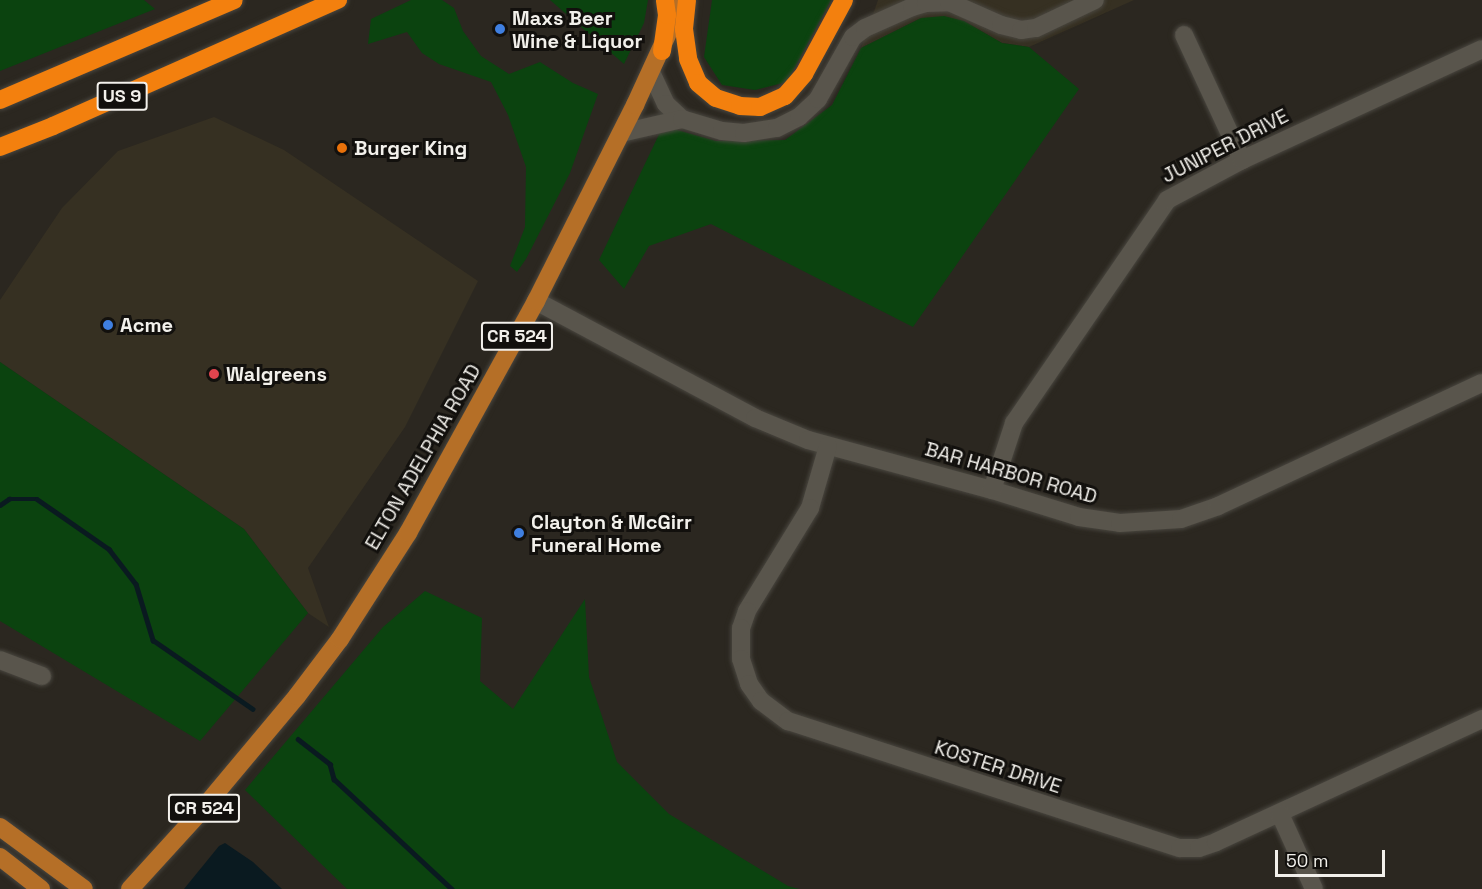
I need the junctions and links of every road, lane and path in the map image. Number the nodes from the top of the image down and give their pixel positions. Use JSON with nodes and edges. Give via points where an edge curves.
{"nodes":[{"id":1,"x":234,"y":0,"type":"edge"},
{"id":2,"x":338,"y":0,"type":"edge"},
{"id":3,"x":665,"y":0,"type":"edge"},
{"id":4,"x":685,"y":0,"type":"edge"},
{"id":5,"x":844,"y":0,"type":"edge"},
{"id":6,"x":1095,"y":0,"type":"edge"},
{"id":7,"x":1184,"y":35,"type":"dead end"},
{"id":8,"x":1482,"y":49,"type":"edge"},
{"id":9,"x":662,"y":51,"type":"junction"},
{"id":10,"x":651,"y":72,"type":"junction"},
{"id":11,"x":0,"y":100,"type":"edge"},
{"id":12,"x":682,"y":119,"type":"junction"},
{"id":13,"x":621,"y":133,"type":"junction"},
{"id":14,"x":0,"y":147,"type":"edge"},
{"id":15,"x":1242,"y":160,"type":"junction"},
{"id":16,"x":536,"y":301,"type":"junction"},
{"id":17,"x":1482,"y":383,"type":"edge"},
{"id":18,"x":828,"y":446,"type":"junction"},
{"id":19,"x":992,"y":489,"type":"junction"},
{"id":20,"x":0,"y":660,"type":"edge"},
{"id":21,"x":42,"y":676,"type":"dead end"},
{"id":22,"x":1482,"y":719,"type":"edge"},
{"id":23,"x":1280,"y":814,"type":"junction"},
{"id":24,"x":0,"y":827,"type":"edge"},
{"id":25,"x":0,"y":857,"type":"edge"},
{"id":26,"x":41,"y":889,"type":"edge"},
{"id":27,"x":84,"y":889,"type":"edge"},
{"id":28,"x":130,"y":889,"type":"edge"},
{"id":29,"x":1314,"y":889,"type":"edge"}],
"edges":[{"from":1,"to":11,"type":"highway","number":"US 9"},
{"from":2,"to":14,"type":"highway","number":"US 9"},
{"from":3,"to":9,"type":"highway"},
{"from":4,"to":5,"type":"highway","via":[[688,59],[698,83],[716,98],[740,106],[760,107],[785,96],[804,74]]},
{"from":4,"to":9,"type":"main road","name":"ELTON ADELPHIA ROAD","number":"CR 524"},
{"from":6,"to":12,"type":"street","via":[[1036,28],[1022,30],[949,2],[912,7],[853,37],[818,99],[789,122],[765,131],[744,133]]},
{"from":7,"to":15,"type":"street"},
{"from":8,"to":15,"type":"street","name":"JUNIPER DRIVE"},
{"from":9,"to":10,"type":"main road","name":"ELTON ADELPHIA ROAD","number":"CR 524"},
{"from":10,"to":12,"type":"street","via":[[666,104]]},
{"from":10,"to":13,"type":"main road","name":"ELTON ADELPHIA ROAD","number":"CR 524"},
{"from":12,"to":13,"type":"street"},
{"from":13,"to":16,"type":"main road","name":"ELTON ADELPHIA ROAD","number":"CR 524"},
{"from":15,"to":19,"type":"street","name":"JUNIPER DRIVE","via":[[1175,194],[1159,209],[1014,423]]},
{"from":16,"to":18,"type":"street","name":"BAR HARBOR ROAD","via":[[755,418]]},
{"from":16,"to":28,"type":"main road","name":"ELTON ADELPHIA ROAD","number":"CR 524","via":[[408,533],[340,639],[275,724]]},
{"from":17,"to":19,"type":"street","name":"BAR HARBOR ROAD","via":[[1218,506],[1180,519],[1139,524],[1100,521]]},
{"from":18,"to":19,"type":"street","name":"BAR HARBOR ROAD"},
{"from":18,"to":23,"type":"street","name":"KOSTER DRIVE","via":[[810,508],[747,611],[741,628],[745,675],[754,693],[774,713],[788,721],[1165,845],[1199,848]]},
{"from":20,"to":21,"type":"street"},
{"from":22,"to":23,"type":"street","name":"KOSTER DRIVE"},
{"from":23,"to":29,"type":"street"},
{"from":24,"to":27,"type":"main road"},
{"from":25,"to":26,"type":"main road"}]}
